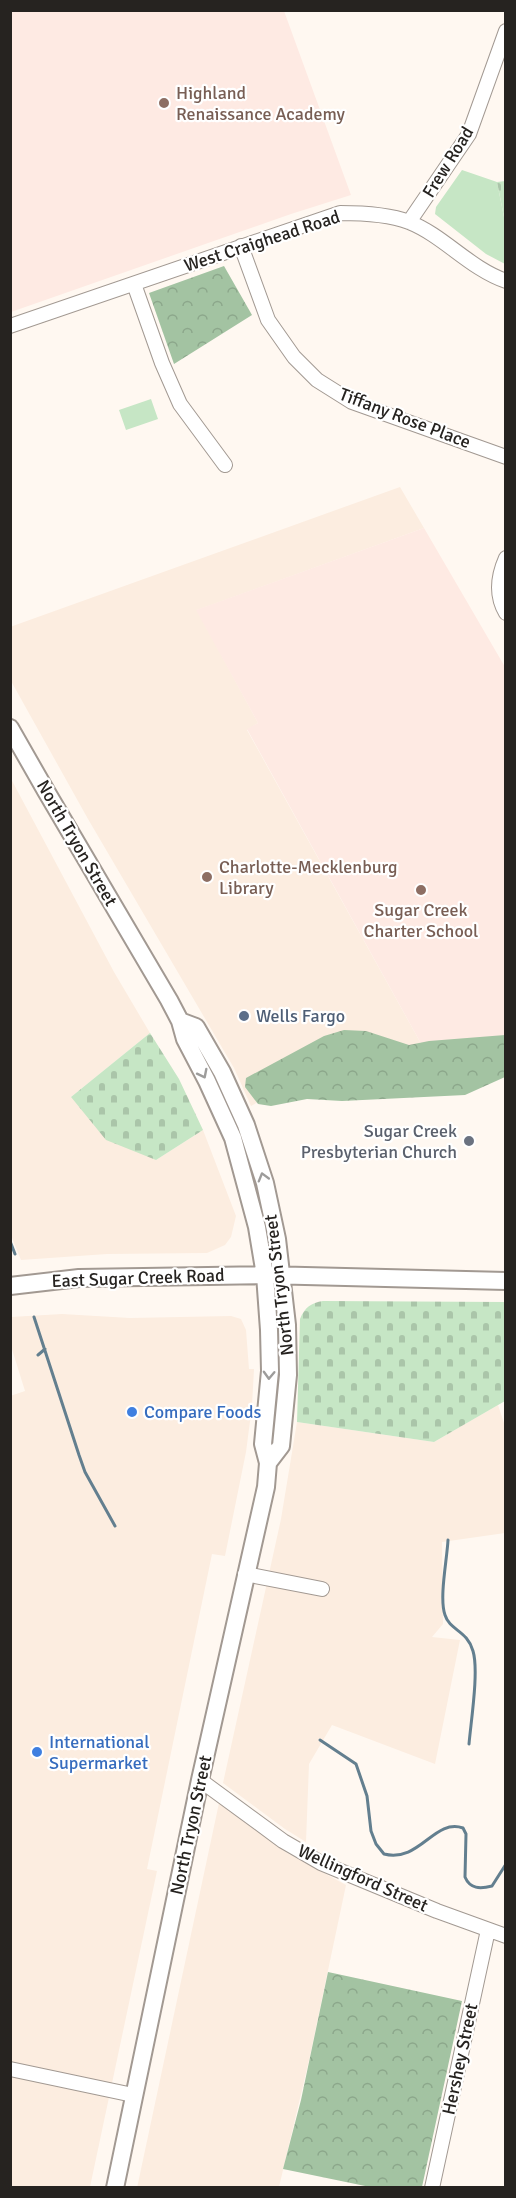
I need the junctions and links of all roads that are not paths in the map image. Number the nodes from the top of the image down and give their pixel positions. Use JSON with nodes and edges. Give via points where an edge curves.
{"nodes":[{"id":1,"x":506,"y":31,"type":"edge"},
{"id":2,"x":500,"y":65,"type":"edge"},
{"id":3,"x":409,"y":222,"type":"junction"},
{"id":4,"x":241,"y":246,"type":"junction"},
{"id":5,"x":506,"y":281,"type":"edge"},
{"id":6,"x":134,"y":284,"type":"junction"},
{"id":7,"x":10,"y":326,"type":"edge"},
{"id":8,"x":506,"y":457,"type":"edge"},
{"id":9,"x":225,"y":465,"type":"dead end"},
{"id":10,"x":506,"y":558,"type":"edge"},
{"id":11,"x":506,"y":613,"type":"edge"},
{"id":12,"x":10,"y":728,"type":"edge"},
{"id":13,"x":273,"y":1275,"type":"junction"},
{"id":14,"x":506,"y":1281,"type":"edge"},
{"id":15,"x":10,"y":1286,"type":"edge"},
{"id":16,"x":245,"y":1574,"type":"junction"},
{"id":17,"x":322,"y":1589,"type":"dead end"},
{"id":18,"x":200,"y":1780,"type":"junction"},
{"id":19,"x":488,"y":1930,"type":"junction"},
{"id":20,"x":506,"y":1936,"type":"edge"},
{"id":21,"x":10,"y":2069,"type":"edge"},
{"id":22,"x":133,"y":2095,"type":"junction"},
{"id":23,"x":115,"y":2187,"type":"edge"},
{"id":24,"x":432,"y":2187,"type":"edge"}],
"edges":[{"from":1,"to":2,"type":"street","name":"Frew Road"},
{"from":2,"to":3,"type":"street","name":"Frew Road","via":[[469,134]]},
{"from":3,"to":4,"type":"street","name":"West Craighead Road","via":[[340,213]]},
{"from":3,"to":5,"type":"street","name":"West Craighead Road"},
{"from":4,"to":6,"type":"street","name":"West Craighead Road"},
{"from":4,"to":8,"type":"street","name":"Tiffany Rose Place","via":[[268,320],[294,357],[317,380],[352,402]]},
{"from":6,"to":7,"type":"street","name":"West Craighead Road"},
{"from":6,"to":9,"type":"street","via":[[180,404]]},
{"from":10,"to":11,"type":"street","via":[[498,588]]},
{"from":12,"to":13,"type":"main road","name":"North Tryon Street","via":[[180,1021],[196,1027],[222,1072],[246,1125],[272,1212]]},
{"from":13,"to":14,"type":"main road","name":"East Sugar Creek Road"},
{"from":13,"to":15,"type":"main road","name":"East Sugar Creek Road","via":[[79,1278]]},
{"from":13,"to":16,"type":"main road","name":"North Tryon Street","via":[[263,1444],[268,1463],[266,1487]]},
{"from":16,"to":17,"type":"street"},
{"from":16,"to":18,"type":"main road","name":"North Tryon Street"},
{"from":18,"to":19,"type":"street","name":"Wellingford Street","via":[[283,1842],[321,1863]]},
{"from":18,"to":22,"type":"main road","name":"North Tryon Street"},
{"from":19,"to":20,"type":"street","name":"Wellingford Street"},
{"from":19,"to":24,"type":"street","name":"Hershey Street"},
{"from":21,"to":22,"type":"street"},
{"from":22,"to":23,"type":"main road","name":"North Tryon Street"}]}
